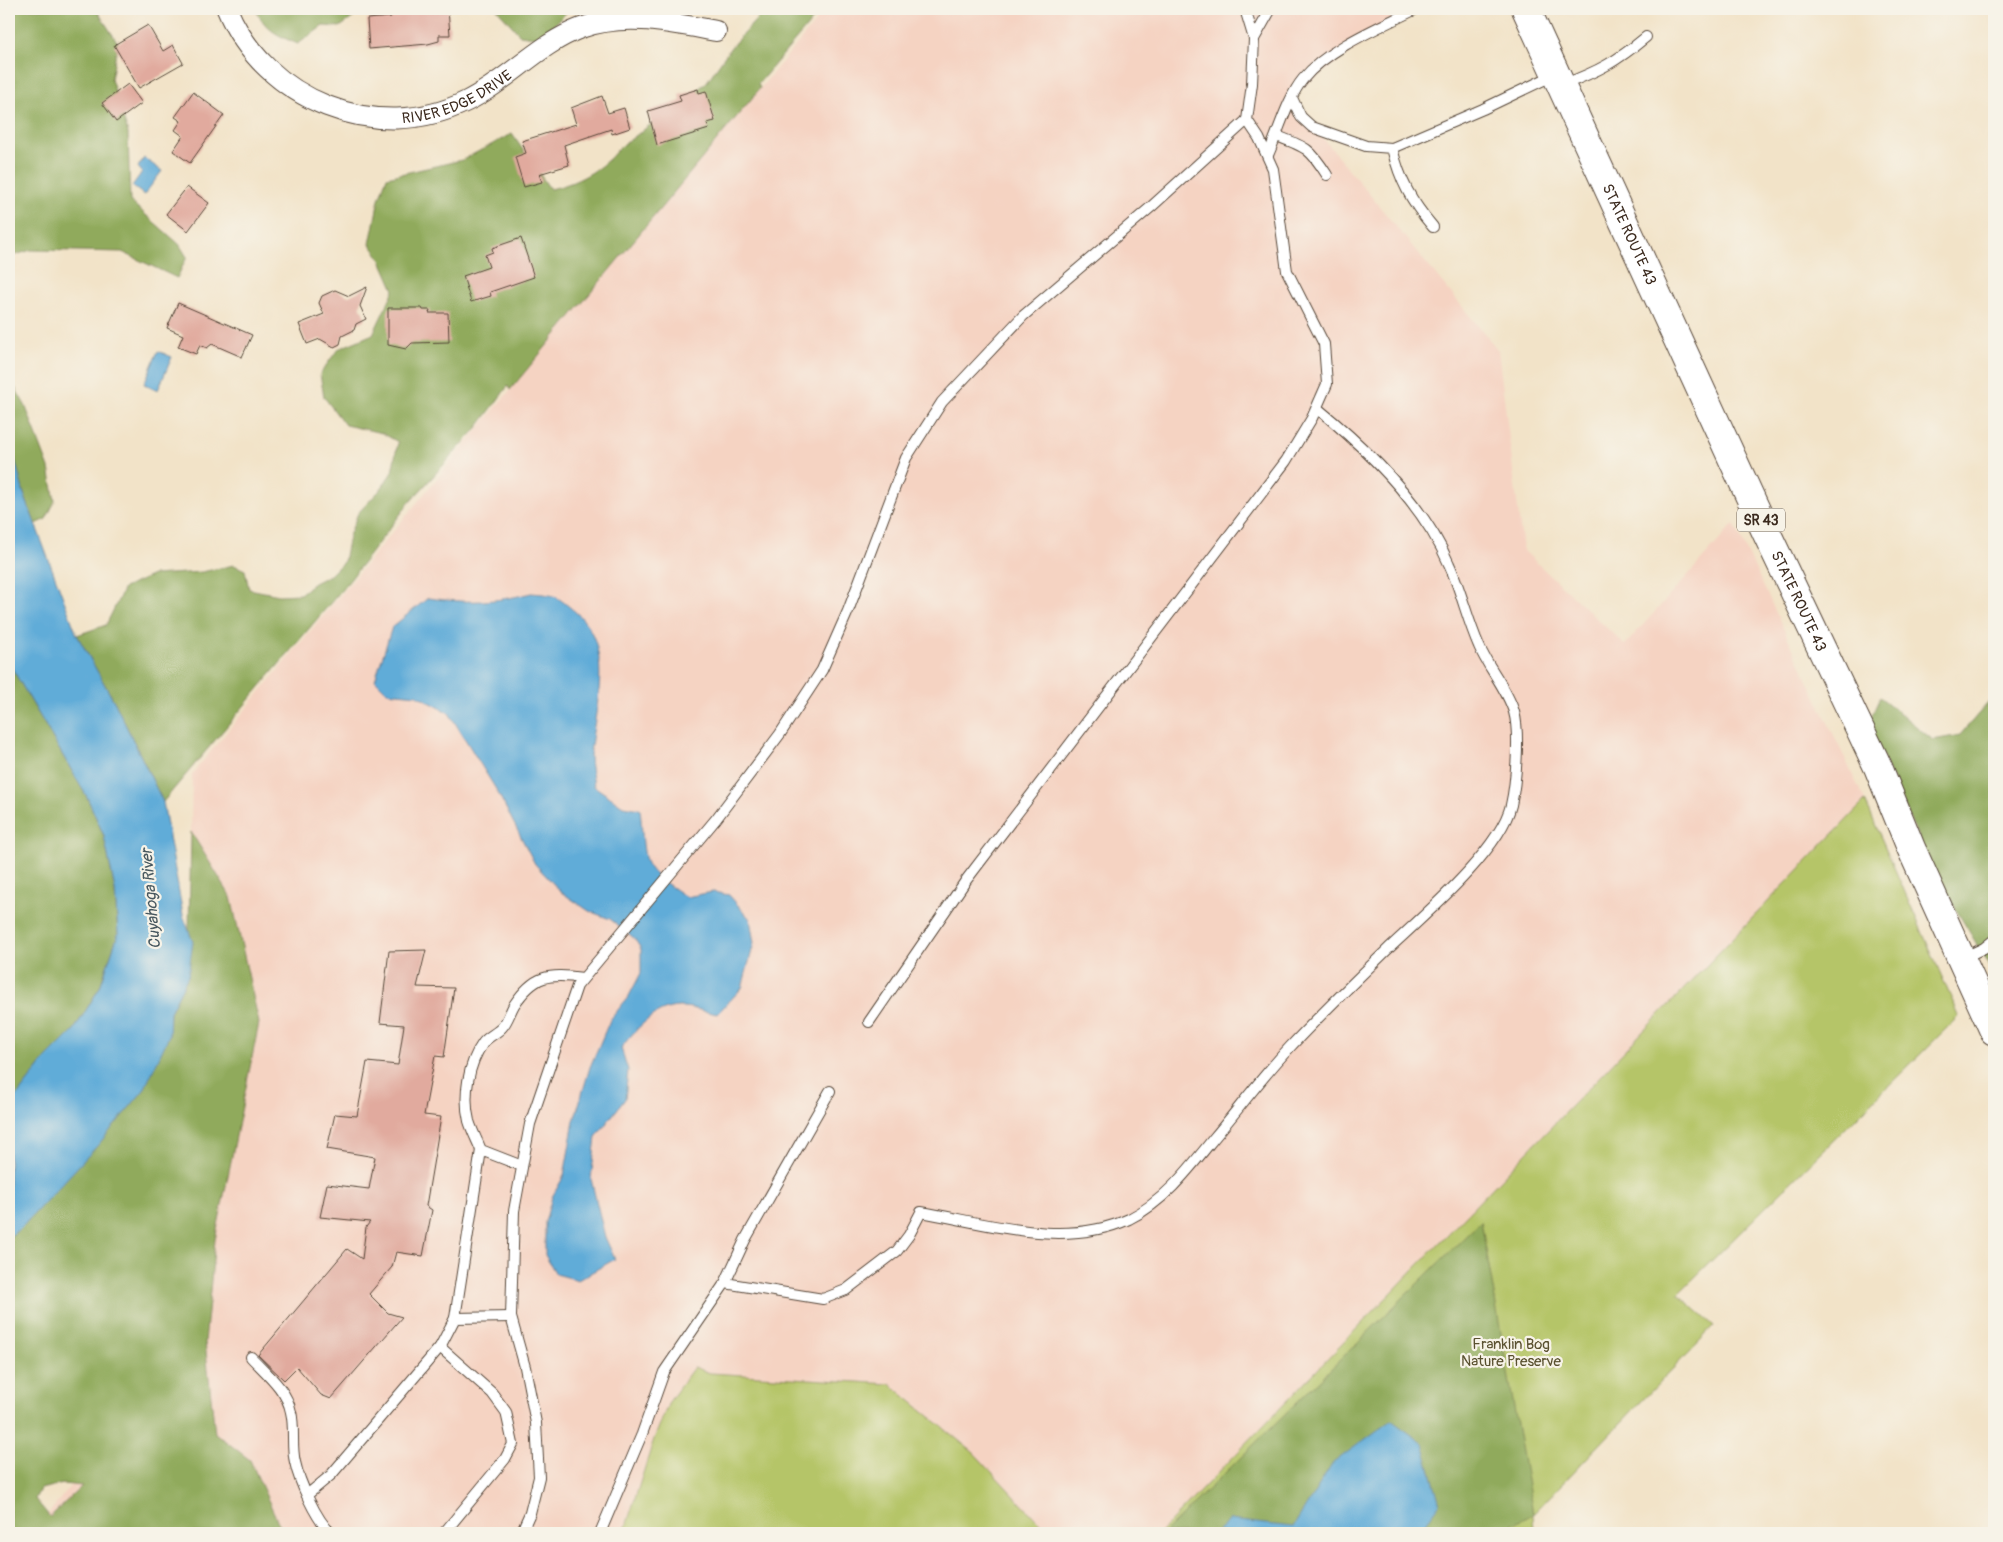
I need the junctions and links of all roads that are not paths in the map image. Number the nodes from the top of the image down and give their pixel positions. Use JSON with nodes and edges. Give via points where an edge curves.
{"nodes":[{"id":1,"x":227,"y":9,"type":"edge"},
{"id":2,"x":1245,"y":9,"type":"edge"},
{"id":3,"x":1271,"y":9,"type":"edge"},
{"id":4,"x":1416,"y":9,"type":"edge"},
{"id":5,"x":1526,"y":9,"type":"edge"},
{"id":6,"x":596,"y":16,"type":"edge"},
{"id":7,"x":716,"y":31,"type":"dead end"},
{"id":8,"x":1646,"y":37,"type":"dead end"},
{"id":9,"x":1254,"y":38,"type":"junction"},
{"id":10,"x":1559,"y":79,"type":"junction"},
{"id":11,"x":1292,"y":98,"type":"junction"},
{"id":12,"x":1246,"y":120,"type":"junction"},
{"id":13,"x":1277,"y":136,"type":"junction"},
{"id":14,"x":1392,"y":148,"type":"junction"},
{"id":15,"x":1268,"y":155,"type":"junction"},
{"id":16,"x":1327,"y":174,"type":"dead end"},
{"id":17,"x":1433,"y":227,"type":"dead end"},
{"id":18,"x":1316,"y":408,"type":"junction"},
{"id":19,"x":1994,"y":940,"type":"edge"},
{"id":20,"x":1962,"y":959,"type":"junction"},
{"id":21,"x":583,"y":978,"type":"junction"},
{"id":22,"x":870,"y":1022,"type":"dead end"},
{"id":23,"x":1994,"y":1031,"type":"edge"},
{"id":24,"x":830,"y":1090,"type":"dead end"},
{"id":25,"x":481,"y":1150,"type":"junction"},
{"id":26,"x":522,"y":1166,"type":"junction"},
{"id":27,"x":725,"y":1284,"type":"junction"},
{"id":28,"x":510,"y":1317,"type":"junction"},
{"id":29,"x":455,"y":1318,"type":"junction"},
{"id":30,"x":440,"y":1347,"type":"junction"},
{"id":31,"x":251,"y":1356,"type":"dead end"},
{"id":32,"x":307,"y":1496,"type":"junction"},
{"id":33,"x":331,"y":1533,"type":"edge"},
{"id":34,"x":444,"y":1533,"type":"edge"},
{"id":35,"x":521,"y":1533,"type":"edge"},
{"id":36,"x":600,"y":1533,"type":"edge"}],
"edges":[{"from":1,"to":6,"type":"street","name":"RIVER EDGE DRIVE","via":[[251,52],[298,93],[338,111],[390,118],[424,115],[466,102],[487,91],[546,46]]},
{"from":2,"to":9,"type":"lane"},
{"from":3,"to":9,"type":"lane"},
{"from":4,"to":11,"type":"lane","via":[[1331,55],[1302,80]]},
{"from":5,"to":10,"type":"main road","name":"STATE ROUTE 43","number":"SR 43"},
{"from":6,"to":7,"type":"street","name":"RIVER EDGE DRIVE","via":[[651,20]]},
{"from":8,"to":10,"type":"lane","via":[[1600,71]]},
{"from":9,"to":12,"type":"lane"},
{"from":10,"to":14,"type":"lane"},
{"from":10,"to":20,"type":"main road","name":"STATE ROUTE 43","number":"SR 43","via":[[1878,767]]},
{"from":11,"to":13,"type":"lane"},
{"from":11,"to":14,"type":"lane","via":[[1301,117],[1312,127],[1366,146]]},
{"from":12,"to":15,"type":"lane"},
{"from":12,"to":21,"type":"lane","via":[[1151,207],[1023,316],[942,402],[906,458],[822,670],[780,734]]},
{"from":13,"to":15,"type":"lane"},
{"from":13,"to":16,"type":"lane","via":[[1300,144],[1314,154]]},
{"from":14,"to":17,"type":"lane","via":[[1397,171],[1411,201]]},
{"from":15,"to":18,"type":"lane","via":[[1278,197],[1287,271],[1324,344],[1327,384]]},
{"from":18,"to":22,"type":"lane","via":[[1286,461],[967,879]]},
{"from":18,"to":27,"type":"lane","via":[[1349,435],[1387,474],[1428,526],[1449,563],[1480,649],[1514,713],[1517,765],[1511,806],[1502,829],[1433,908],[1288,1049],[1172,1188],[1128,1219],[1094,1230],[1060,1234],[920,1212],[897,1251],[846,1290],[823,1299]]},
{"from":19,"to":20,"type":"lane"},
{"from":20,"to":23,"type":"main road","name":"STATE ROUTE 43","number":"SR 43"},
{"from":21,"to":25,"type":"lane","via":[[562,975],[540,978],[528,988],[504,1026],[484,1042],[472,1061],[467,1098],[469,1122]]},
{"from":21,"to":26,"type":"lane","via":[[576,986],[530,1124]]},
{"from":24,"to":27,"type":"lane","via":[[745,1240]]},
{"from":25,"to":26,"type":"lane"},
{"from":25,"to":29,"type":"lane"},
{"from":26,"to":28,"type":"lane","via":[[514,1211]]},
{"from":27,"to":36,"type":"lane","via":[[664,1372]]},
{"from":28,"to":29,"type":"lane"},
{"from":28,"to":35,"type":"lane","via":[[525,1367],[536,1423],[538,1459],[537,1486]]},
{"from":29,"to":30,"type":"lane"},
{"from":30,"to":32,"type":"lane","via":[[331,1475]]},
{"from":30,"to":34,"type":"lane","via":[[492,1393],[506,1412],[513,1444],[505,1459]]},
{"from":31,"to":32,"type":"lane","via":[[284,1394],[291,1412],[294,1462]]},
{"from":32,"to":33,"type":"lane"}]}
